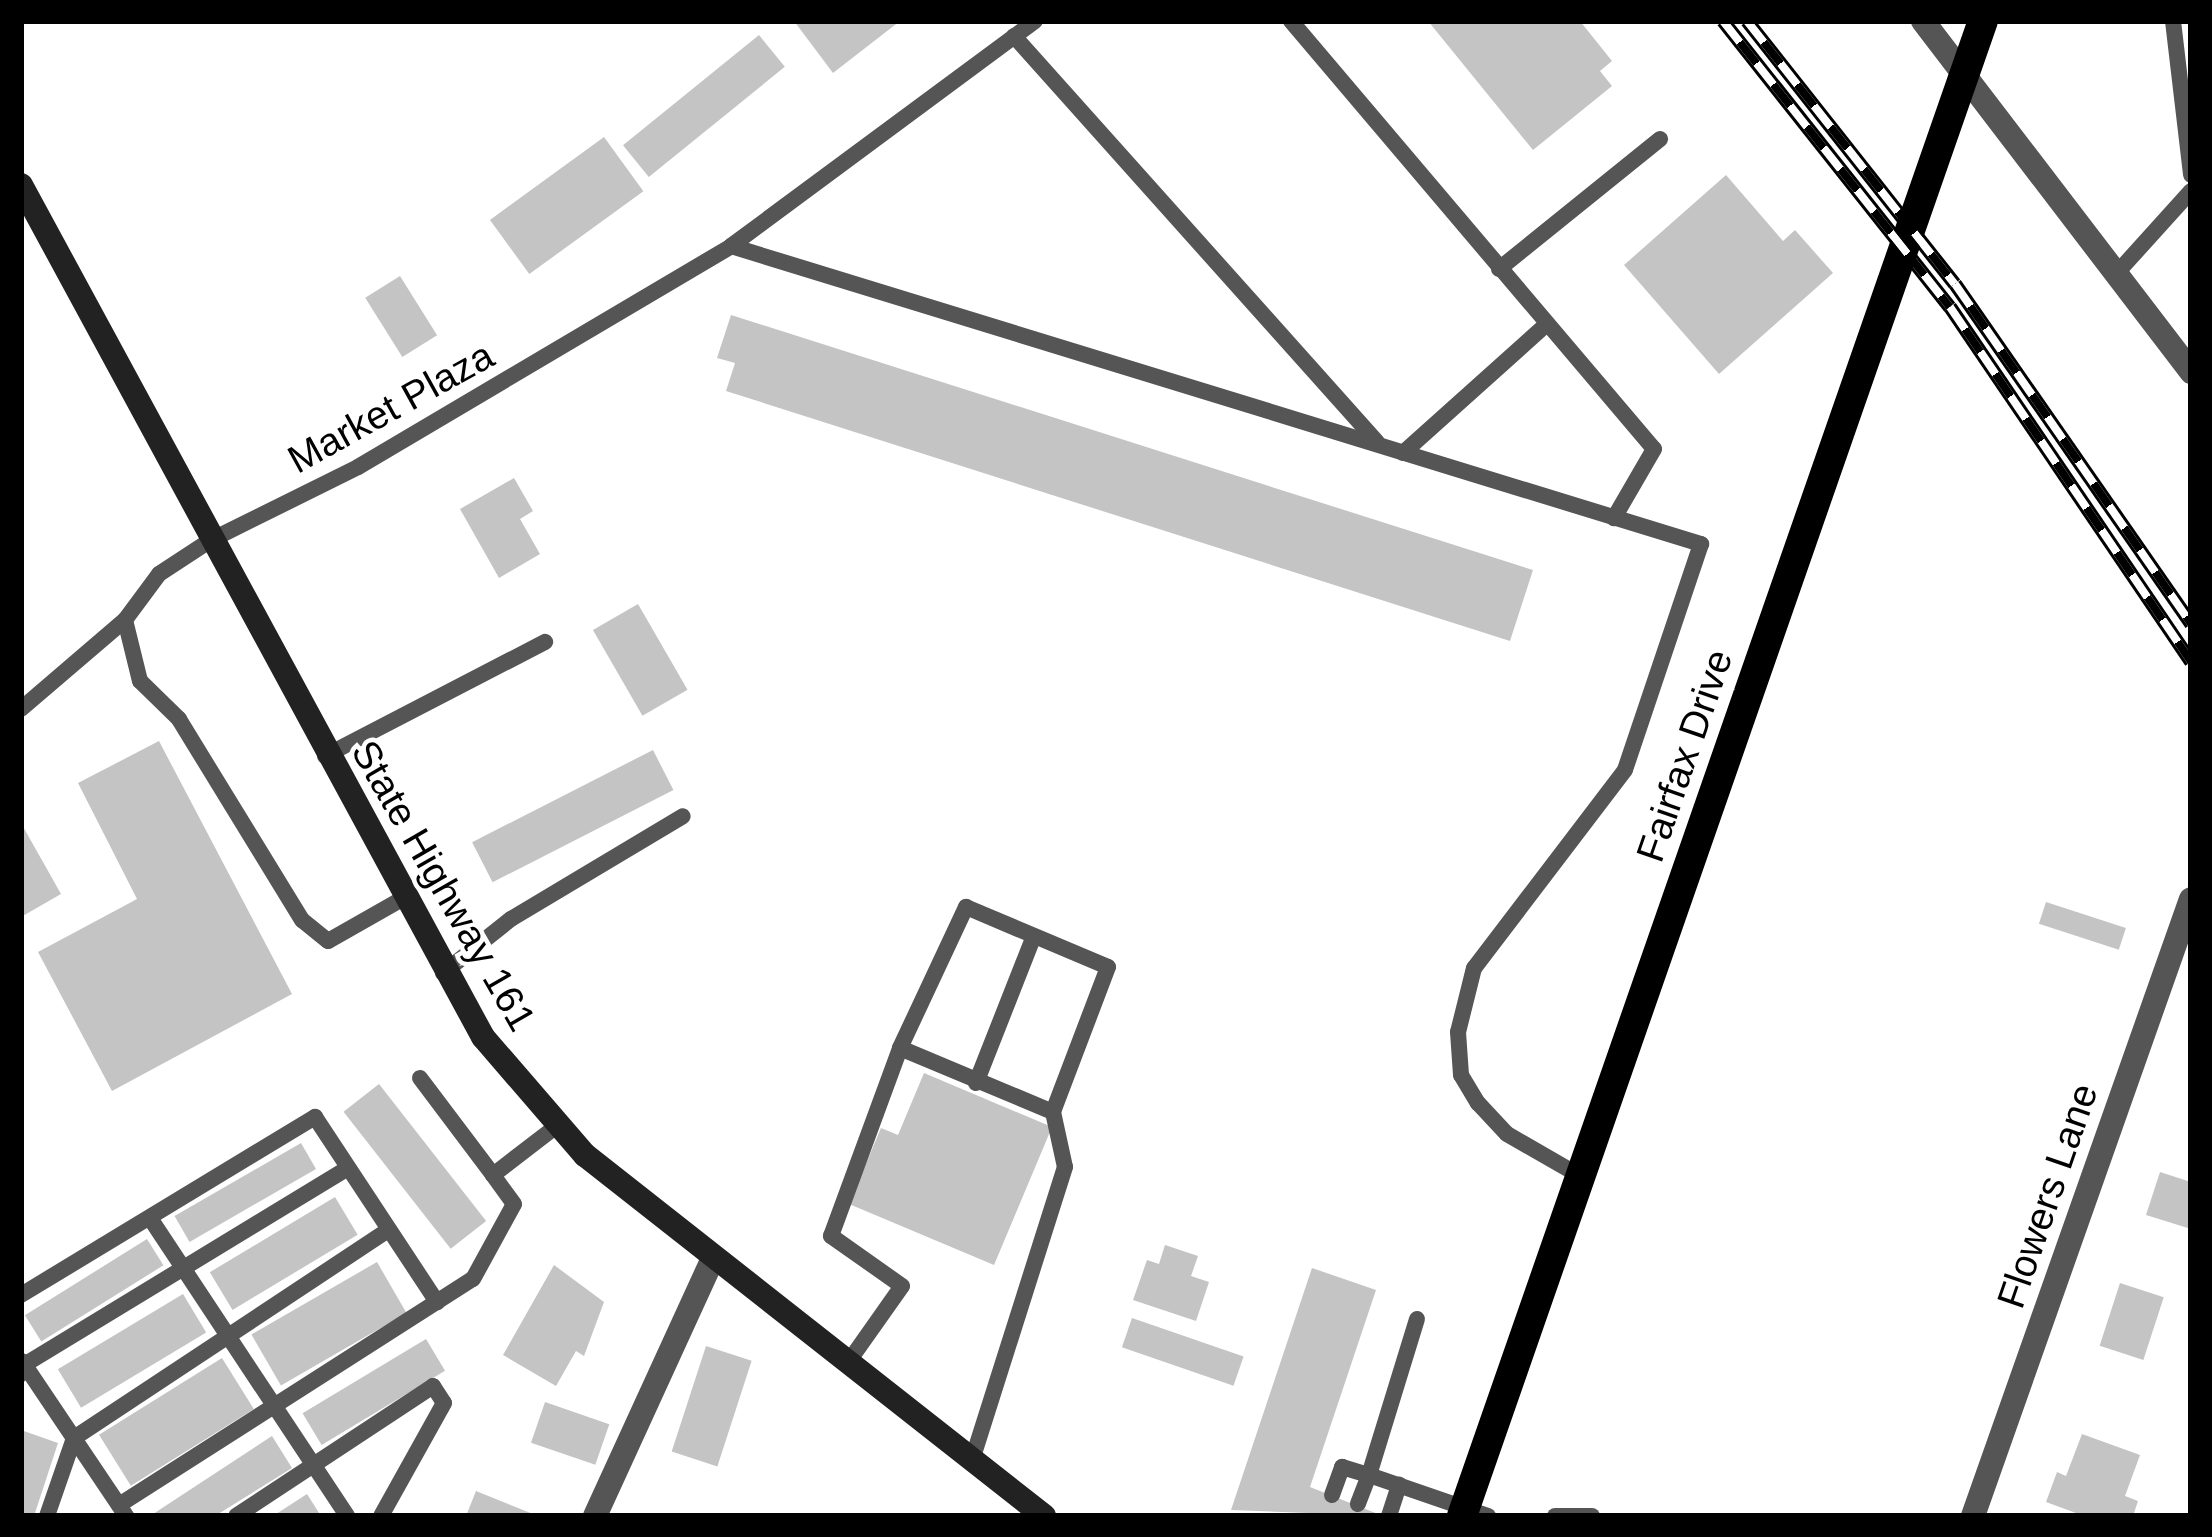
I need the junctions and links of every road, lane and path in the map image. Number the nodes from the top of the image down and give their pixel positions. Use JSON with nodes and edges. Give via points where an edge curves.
{"nodes":[{"id":1,"x":1035,"y":21,"type":"edge"},
{"id":2,"x":1291,"y":21,"type":"edge"},
{"id":3,"x":1923,"y":21,"type":"edge"},
{"id":4,"x":1983,"y":21,"type":"edge"},
{"id":5,"x":2173,"y":21,"type":"edge"},
{"id":6,"x":1014,"y":35,"type":"junction"},
{"id":7,"x":1660,"y":139,"type":"dead end"},
{"id":8,"x":2191,"y":175,"type":"edge"},
{"id":9,"x":21,"y":185,"type":"edge"},
{"id":10,"x":2191,"y":191,"type":"edge"},
{"id":11,"x":731,"y":246,"type":"junction"},
{"id":12,"x":1499,"y":269,"type":"junction"},
{"id":13,"x":2116,"y":274,"type":"junction"},
{"id":14,"x":1547,"y":324,"type":"junction"},
{"id":15,"x":2191,"y":372,"type":"edge"},
{"id":16,"x":1379,"y":445,"type":"junction"},
{"id":17,"x":1403,"y":453,"type":"junction"},
{"id":18,"x":1614,"y":518,"type":"junction"},
{"id":19,"x":211,"y":540,"type":"junction"},
{"id":20,"x":124,"y":620,"type":"junction"},
{"id":21,"x":545,"y":642,"type":"dead end"},
{"id":22,"x":21,"y":709,"type":"edge"},
{"id":23,"x":326,"y":755,"type":"junction"},
{"id":24,"x":683,"y":816,"type":"dead end"},
{"id":25,"x":403,"y":899,"type":"junction"},
{"id":26,"x":2191,"y":899,"type":"edge"},
{"id":27,"x":1032,"y":941,"type":"junction"},
{"id":28,"x":443,"y":973,"type":"junction"},
{"id":29,"x":900,"y":1048,"type":"junction"},
{"id":30,"x":420,"y":1078,"type":"dead end"},
{"id":31,"x":976,"y":1083,"type":"junction"},
{"id":32,"x":1053,"y":1112,"type":"junction"},
{"id":33,"x":558,"y":1125,"type":"junction"},
{"id":34,"x":348,"y":1168,"type":"junction"},
{"id":35,"x":493,"y":1175,"type":"junction"},
{"id":36,"x":1580,"y":1176,"type":"junction"},
{"id":37,"x":150,"y":1218,"type":"junction"},
{"id":38,"x":388,"y":1230,"type":"junction"},
{"id":39,"x":712,"y":1261,"type":"junction"},
{"id":40,"x":183,"y":1268,"type":"junction"},
{"id":41,"x":21,"y":1295,"type":"edge"},
{"id":42,"x":437,"y":1302,"type":"junction"},
{"id":43,"x":1417,"y":1319,"type":"dead end"},
{"id":44,"x":227,"y":1334,"type":"junction"},
{"id":45,"x":847,"y":1364,"type":"junction"},
{"id":46,"x":22,"y":1366,"type":"edge"},
{"id":47,"x":273,"y":1407,"type":"junction"},
{"id":48,"x":74,"y":1438,"type":"junction"},
{"id":49,"x":972,"y":1460,"type":"junction"},
{"id":50,"x":314,"y":1466,"type":"junction"},
{"id":51,"x":1369,"y":1475,"type":"junction"},
{"id":52,"x":1400,"y":1485,"type":"junction"},
{"id":53,"x":1332,"y":1495,"type":"dead end"},
{"id":54,"x":1358,"y":1504,"type":"dead end"},
{"id":55,"x":123,"y":1510,"type":"edge"},
{"id":56,"x":1472,"y":1513,"type":"edge"},
{"id":57,"x":47,"y":1516,"type":"edge"},
{"id":58,"x":236,"y":1516,"type":"edge"},
{"id":59,"x":347,"y":1516,"type":"edge"},
{"id":60,"x":381,"y":1516,"type":"edge"},
{"id":61,"x":595,"y":1516,"type":"edge"},
{"id":62,"x":1044,"y":1516,"type":"edge"},
{"id":63,"x":1389,"y":1516,"type":"edge"},
{"id":64,"x":1555,"y":1516,"type":"edge"},
{"id":65,"x":1592,"y":1516,"type":"edge"},
{"id":66,"x":1973,"y":1516,"type":"edge"}],
"edges":[{"from":1,"to":6,"type":"lane","name":"Market Plaza"},
{"from":2,"to":12,"type":"lane"},
{"from":3,"to":13,"type":"street"},
{"from":4,"to":36,"type":"main road","name":"Fairfax Drive"},
{"from":5,"to":8,"type":"lane"},
{"from":6,"to":11,"type":"lane","name":"Market Plaza"},
{"from":6,"to":16,"type":"lane"},
{"from":7,"to":12,"type":"lane"},
{"from":9,"to":19,"type":"main road","name":"State Highway 161"},
{"from":10,"to":13,"type":"lane"},
{"from":11,"to":16,"type":"lane"},
{"from":11,"to":19,"type":"lane","name":"Market Plaza","via":[[358,467]]},
{"from":12,"to":14,"type":"lane"},
{"from":13,"to":15,"type":"street"},
{"from":14,"to":17,"type":"lane"},
{"from":14,"to":18,"type":"lane","via":[[1654,449]]},
{"from":16,"to":17,"type":"lane"},
{"from":17,"to":18,"type":"lane"},
{"from":18,"to":36,"type":"lane","via":[[1701,544],[1625,770],[1474,968],[1458,1032],[1462,1075],[1478,1103],[1507,1134]]},
{"from":19,"to":20,"type":"lane","name":"Market Plaza","via":[[160,574]]},
{"from":19,"to":23,"type":"main road","name":"State Highway 161"},
{"from":20,"to":22,"type":"lane","name":"Market Plaza"},
{"from":20,"to":25,"type":"lane","via":[[140,681],[179,719],[302,920],[328,941]]},
{"from":21,"to":23,"type":"lane"},
{"from":23,"to":25,"type":"main road","name":"State Highway 161"},
{"from":24,"to":28,"type":"lane","via":[[511,919]]},
{"from":25,"to":28,"type":"main road","name":"State Highway 161"},
{"from":26,"to":66,"type":"street","name":"Flowers Lane"},
{"from":27,"to":29,"type":"lane","via":[[966,907]]},
{"from":27,"to":31,"type":"lane"},
{"from":27,"to":32,"type":"lane","via":[[1108,967]]},
{"from":28,"to":33,"type":"main road","name":"State Highway 161","via":[[483,1036]]},
{"from":29,"to":31,"type":"lane"},
{"from":29,"to":45,"type":"lane","via":[[831,1236],[902,1286]]},
{"from":30,"to":35,"type":"lane"},
{"from":31,"to":32,"type":"lane"},
{"from":32,"to":49,"type":"lane","via":[[1065,1167]]},
{"from":33,"to":35,"type":"lane"},
{"from":33,"to":39,"type":"main road","name":"State Highway 161"},
{"from":34,"to":37,"type":"lane","via":[[315,1118]]},
{"from":34,"to":38,"type":"lane"},
{"from":34,"to":40,"type":"lane"},
{"from":35,"to":42,"type":"lane","via":[[514,1204],[473,1279]]},
{"from":36,"to":56,"type":"main road","name":"Fairfax Drive"},
{"from":37,"to":40,"type":"lane"},
{"from":37,"to":41,"type":"lane"},
{"from":38,"to":42,"type":"lane"},
{"from":38,"to":44,"type":"lane"},
{"from":39,"to":45,"type":"main road","name":"State Highway 161"},
{"from":39,"to":61,"type":"street"},
{"from":40,"to":44,"type":"lane"},
{"from":40,"to":46,"type":"lane"},
{"from":42,"to":47,"type":"lane"},
{"from":43,"to":51,"type":"lane"},
{"from":44,"to":47,"type":"lane"},
{"from":44,"to":48,"type":"lane"},
{"from":45,"to":49,"type":"main road","name":"State Highway 161"},
{"from":46,"to":48,"type":"lane"},
{"from":47,"to":50,"type":"lane"},
{"from":47,"to":55,"type":"lane"},
{"from":48,"to":55,"type":"lane"},
{"from":48,"to":57,"type":"lane"},
{"from":49,"to":62,"type":"main road","name":"State Highway 161"},
{"from":50,"to":58,"type":"lane"},
{"from":50,"to":59,"type":"lane"},
{"from":50,"to":60,"type":"lane","via":[[433,1386],[444,1403]]},
{"from":51,"to":52,"type":"lane"},
{"from":51,"to":53,"type":"lane","via":[[1342,1467]]},
{"from":51,"to":54,"type":"lane"},
{"from":52,"to":56,"type":"lane"},
{"from":52,"to":63,"type":"lane"},
{"from":64,"to":65,"type":"lane"}]}
